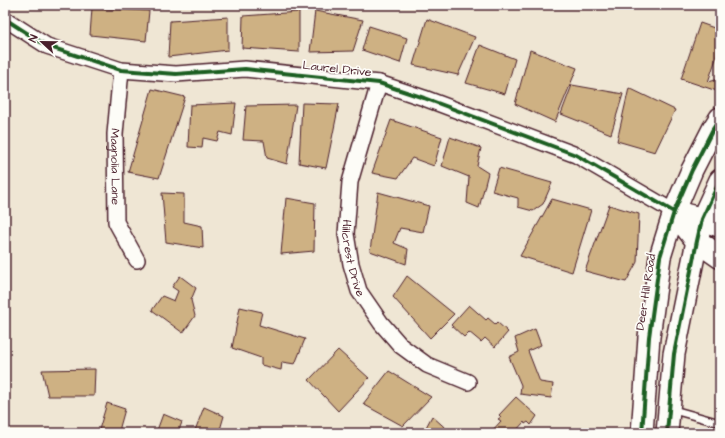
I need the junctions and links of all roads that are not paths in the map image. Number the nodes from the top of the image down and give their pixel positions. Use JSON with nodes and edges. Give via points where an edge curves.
{"nodes":[{"id":1,"x":5,"y":19,"type":"edge"},
{"id":2,"x":121,"y":70,"type":"junction"},
{"id":3,"x":379,"y":83,"type":"junction"},
{"id":4,"x":720,"y":118,"type":"edge"},
{"id":5,"x":720,"y":180,"type":"edge"},
{"id":6,"x":674,"y":212,"type":"junction"},
{"id":7,"x":711,"y":222,"type":"edge"},
{"id":8,"x":697,"y":241,"type":"junction"},
{"id":9,"x":720,"y":257,"type":"edge"},
{"id":10,"x":137,"y":260,"type":"dead end"},
{"id":11,"x":468,"y":382,"type":"dead end"},
{"id":12,"x":669,"y":409,"type":"junction"},
{"id":13,"x":720,"y":424,"type":"edge"},
{"id":14,"x":642,"y":433,"type":"edge"},
{"id":15,"x":668,"y":433,"type":"edge"}],
"edges":[{"from":1,"to":2,"type":"street","name":"Laurel Drive","via":[[47,46]]},
{"from":2,"to":3,"type":"street","name":"Laurel Drive","via":[[176,74],[245,69]]},
{"from":2,"to":10,"type":"street","name":"Magnolia Lane","via":[[115,134],[116,222]]},
{"from":3,"to":6,"type":"street","name":"Laurel Drive","via":[[576,155]]},
{"from":3,"to":11,"type":"street","name":"Hillcrest Drive","via":[[350,182],[346,234],[351,264],[359,290],[381,323],[401,346],[427,365]]},
{"from":4,"to":6,"type":"street","name":"Deer Hill Road","via":[[692,170]]},
{"from":5,"to":7,"type":"street"},
{"from":6,"to":7,"type":"highway"},
{"from":6,"to":8,"type":"highway"},
{"from":6,"to":14,"type":"street","name":"Deer Hill Road","via":[[660,257],[648,337]]},
{"from":7,"to":8,"type":"street"},
{"from":8,"to":9,"type":"highway"},
{"from":8,"to":12,"type":"street","via":[[674,354]]},
{"from":12,"to":13,"type":"lane"},
{"from":12,"to":15,"type":"street"}]}
